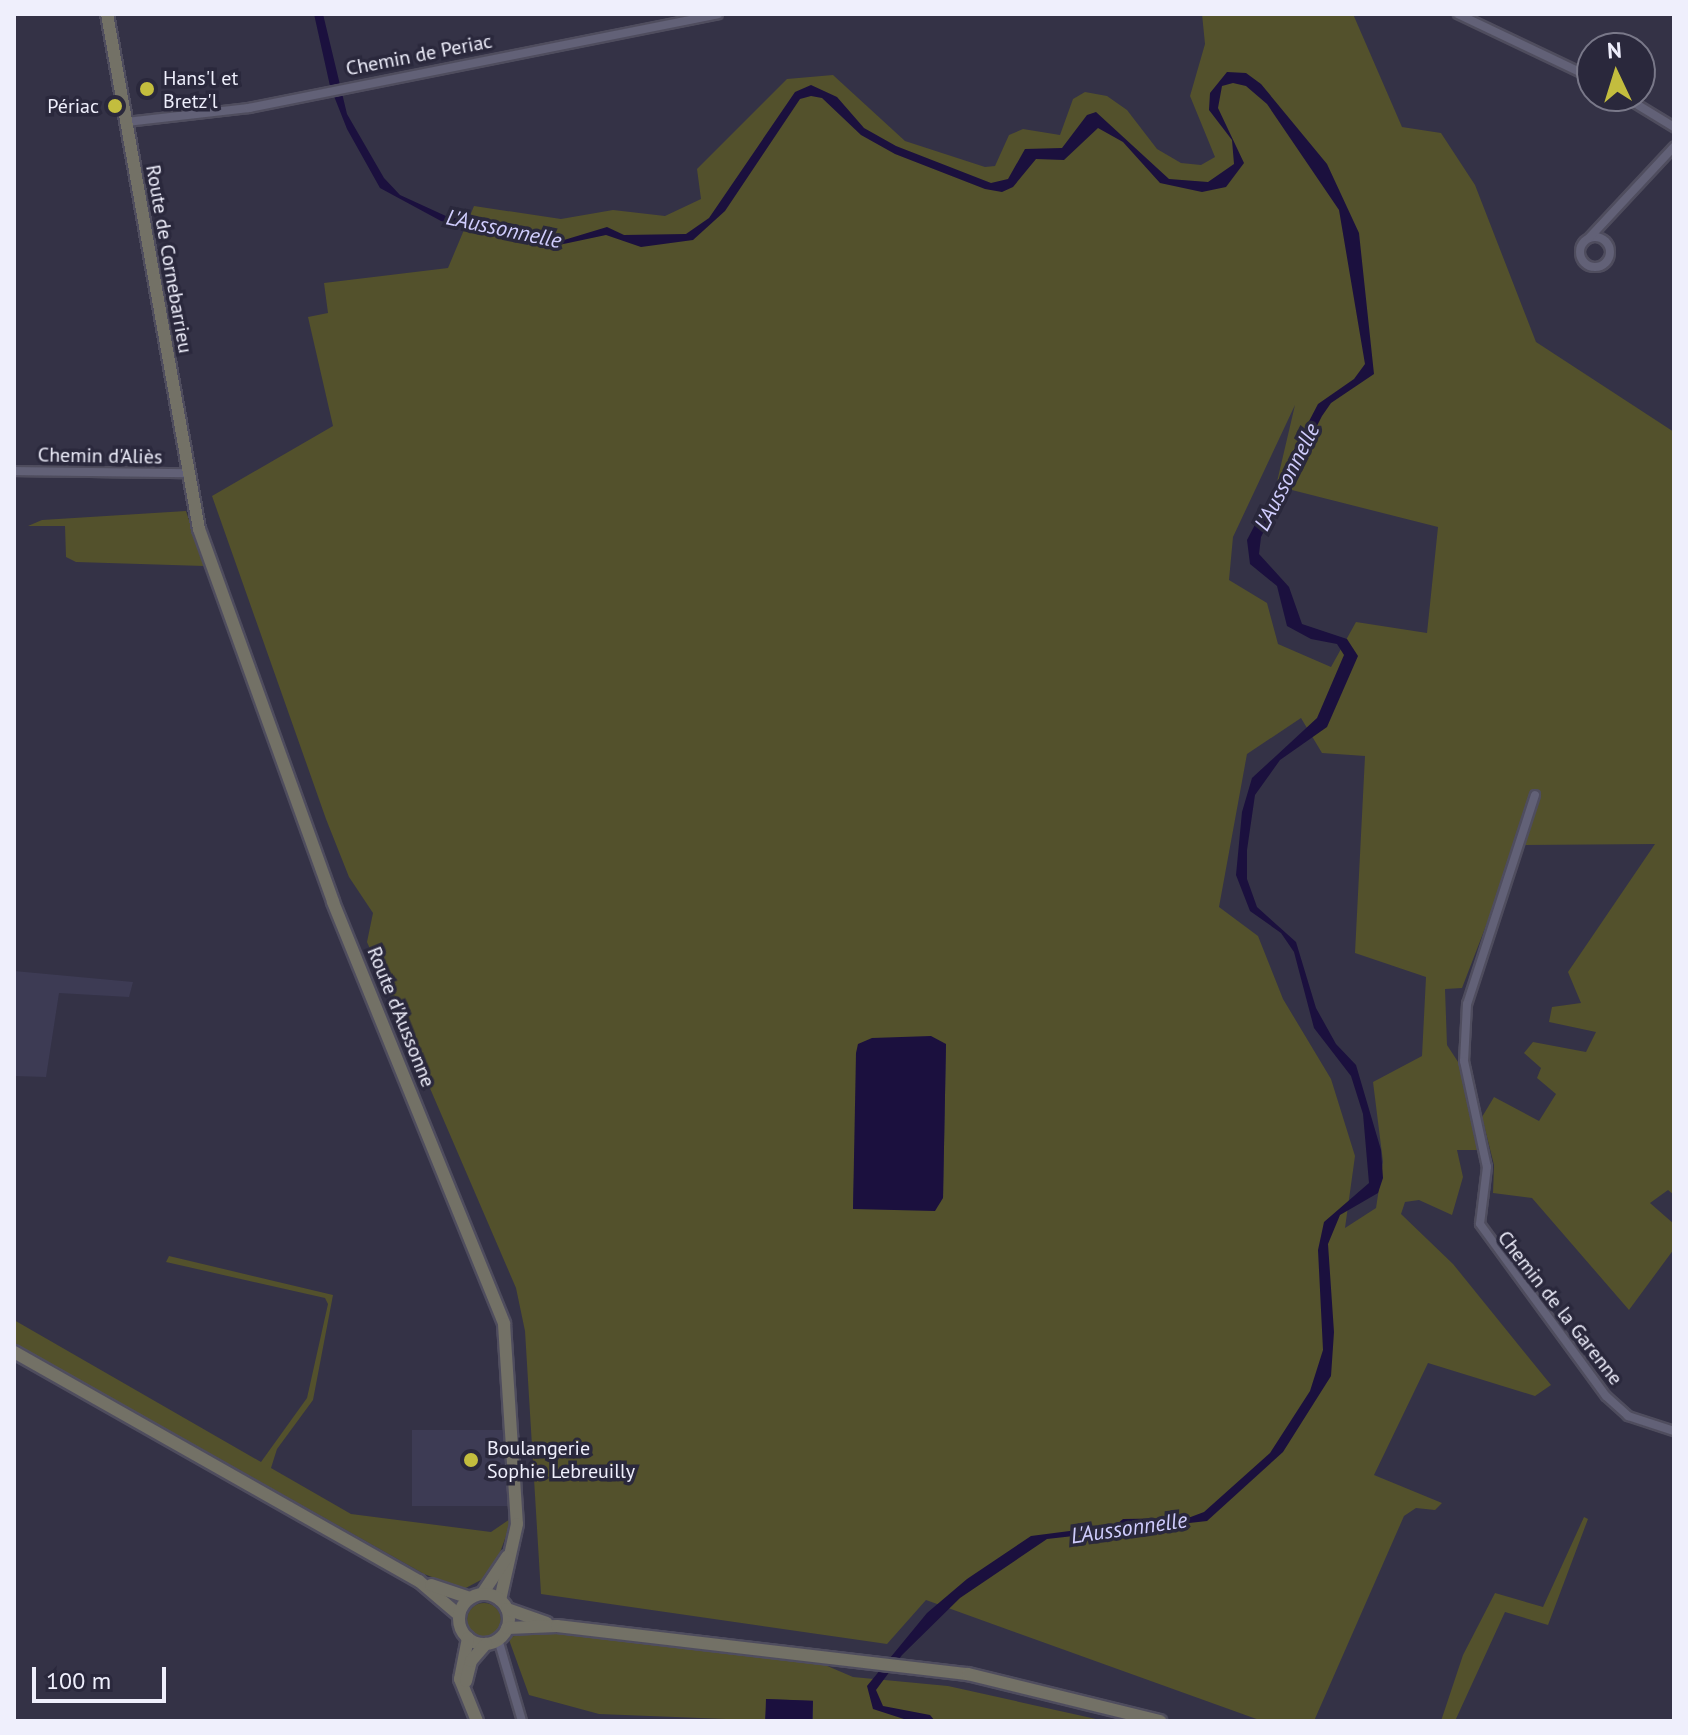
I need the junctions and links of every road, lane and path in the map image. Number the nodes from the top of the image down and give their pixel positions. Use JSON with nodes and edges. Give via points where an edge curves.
{"nodes":[{"id":1,"x":107,"y":14,"type":"edge"},
{"id":2,"x":718,"y":14,"type":"edge"},
{"id":3,"x":1458,"y":14,"type":"edge"},
{"id":4,"x":1576,"y":70,"type":"edge"},
{"id":5,"x":1649,"y":112,"type":"edge"},
{"id":6,"x":126,"y":122,"type":"junction"},
{"id":7,"x":1674,"y":127,"type":"edge"},
{"id":8,"x":1674,"y":147,"type":"edge"},
{"id":9,"x":1589,"y":238,"type":"dead end"},
{"id":10,"x":14,"y":471,"type":"edge"},
{"id":11,"x":185,"y":473,"type":"junction"},
{"id":12,"x":193,"y":510,"type":"joint"},
{"id":13,"x":1535,"y":795,"type":"dead end"},
{"id":14,"x":14,"y":1352,"type":"edge"},
{"id":15,"x":1674,"y":1431,"type":"edge"},
{"id":16,"x":513,"y":1547,"type":"junction"},
{"id":17,"x":419,"y":1581,"type":"junction"},
{"id":18,"x":476,"y":1596,"type":"junction"},
{"id":19,"x":504,"y":1605,"type":"junction"},
{"id":20,"x":459,"y":1615,"type":"junction"},
{"id":21,"x":557,"y":1626,"type":"junction"},
{"id":22,"x":507,"y":1628,"type":"junction"},
{"id":23,"x":468,"y":1638,"type":"junction"},
{"id":24,"x":492,"y":1642,"type":"junction"},
{"id":25,"x":464,"y":1692,"type":"junction"},
{"id":26,"x":477,"y":1721,"type":"edge"},
{"id":27,"x":522,"y":1721,"type":"edge"},
{"id":28,"x":1160,"y":1721,"type":"edge"}],
"edges":[{"from":1,"to":6,"type":"main road","name":"Route de Cornebarrieu"},
{"from":2,"to":6,"type":"street","name":"Chemin de Periac","via":[[249,108]]},
{"from":3,"to":4,"type":"street"},
{"from":5,"to":7,"type":"street"},
{"from":6,"to":11,"type":"main road","name":"Route de Cornebarrieu"},
{"from":8,"to":9,"type":"street"},
{"from":10,"to":11,"type":"street","name":"Chemin d'Aliès"},
{"from":11,"to":12,"type":"main road","name":"Route de Cornebarrieu"},
{"from":12,"to":16,"type":"main road","name":"Route d'Aussonne","via":[[333,902],[504,1324],[516,1481]]},
{"from":13,"to":15,"type":"street","name":"Chemin de la Garenne","via":[[1472,973],[1467,1004],[1464,1061],[1487,1167],[1480,1224],[1606,1396],[1628,1416]]},
{"from":14,"to":17,"type":"main road"},
{"from":16,"to":18,"type":"main road"},
{"from":16,"to":19,"type":"main road","name":"Route d'Aussonne"},
{"from":17,"to":18,"type":"main road"},
{"from":17,"to":20,"type":"main road"},
{"from":18,"to":19,"type":"main road"},
{"from":18,"to":20,"type":"main road"},
{"from":19,"to":21,"type":"main road"},
{"from":19,"to":22,"type":"main road"},
{"from":20,"to":23,"type":"main road"},
{"from":21,"to":22,"type":"main road"},
{"from":21,"to":28,"type":"main road","via":[[1028,1684]]},
{"from":22,"to":24,"type":"main road"},
{"from":23,"to":24,"type":"main road"},
{"from":23,"to":25,"type":"main road","via":[[460,1670]]},
{"from":24,"to":25,"type":"main road","via":[[471,1661]]},
{"from":24,"to":27,"type":"street","via":[[515,1683]]},
{"from":25,"to":26,"type":"main road"}]}
